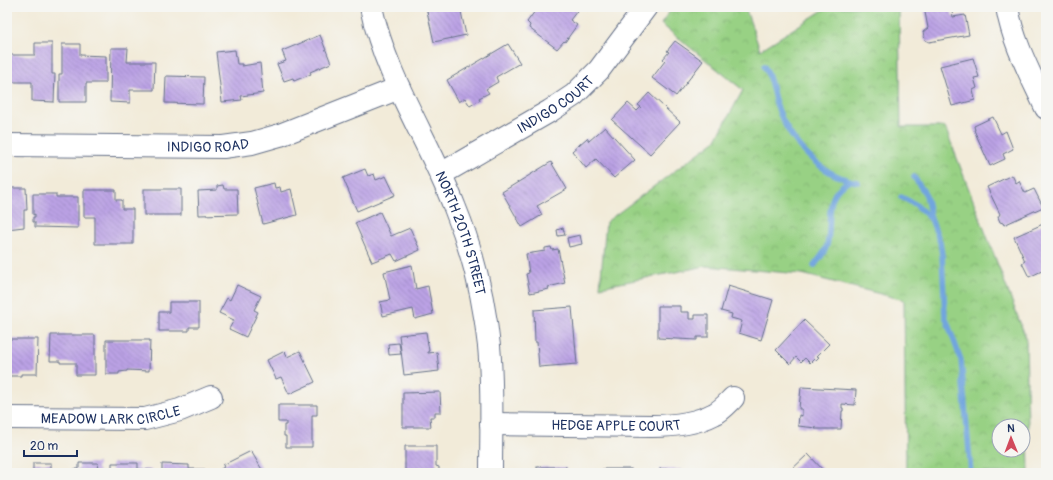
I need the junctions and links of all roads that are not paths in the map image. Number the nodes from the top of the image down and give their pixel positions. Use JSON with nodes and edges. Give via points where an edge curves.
{"nodes":[{"id":1,"x":371,"y":7,"type":"edge"},
{"id":2,"x":646,"y":7,"type":"edge"},
{"id":3,"x":1008,"y":7,"type":"edge"},
{"id":4,"x":399,"y":88,"type":"junction"},
{"id":5,"x":1046,"y":108,"type":"edge"},
{"id":6,"x":7,"y":145,"type":"edge"},
{"id":7,"x":440,"y":174,"type":"junction"},
{"id":8,"x":211,"y":397,"type":"dead end"},
{"id":9,"x":733,"y":398,"type":"dead end"},
{"id":10,"x":7,"y":418,"type":"edge"},
{"id":11,"x":491,"y":424,"type":"junction"},
{"id":12,"x":491,"y":473,"type":"edge"}],
"edges":[{"from":1,"to":4,"type":"street","name":"NORTH 20TH STREET","via":[[382,46]]},
{"from":2,"to":7,"type":"street","name":"INDIGO COURT","via":[[610,57],[574,95]]},
{"from":3,"to":5,"type":"street","via":[[1018,47]]},
{"from":4,"to":6,"type":"street","name":"INDIGO ROAD","via":[[280,135],[252,143],[223,147]]},
{"from":4,"to":7,"type":"street","name":"NORTH 20TH STREET"},
{"from":7,"to":11,"type":"street","name":"NORTH 20TH STREET","via":[[464,231],[482,300],[490,362]]},
{"from":8,"to":10,"type":"street","name":"MEADOW LARK CIRCLE","via":[[180,410],[145,419]]},
{"from":9,"to":11,"type":"street","name":"HEDGE APPLE COURT","via":[[715,414],[675,425]]},
{"from":11,"to":12,"type":"street","name":"NORTH 20TH STREET"}]}
